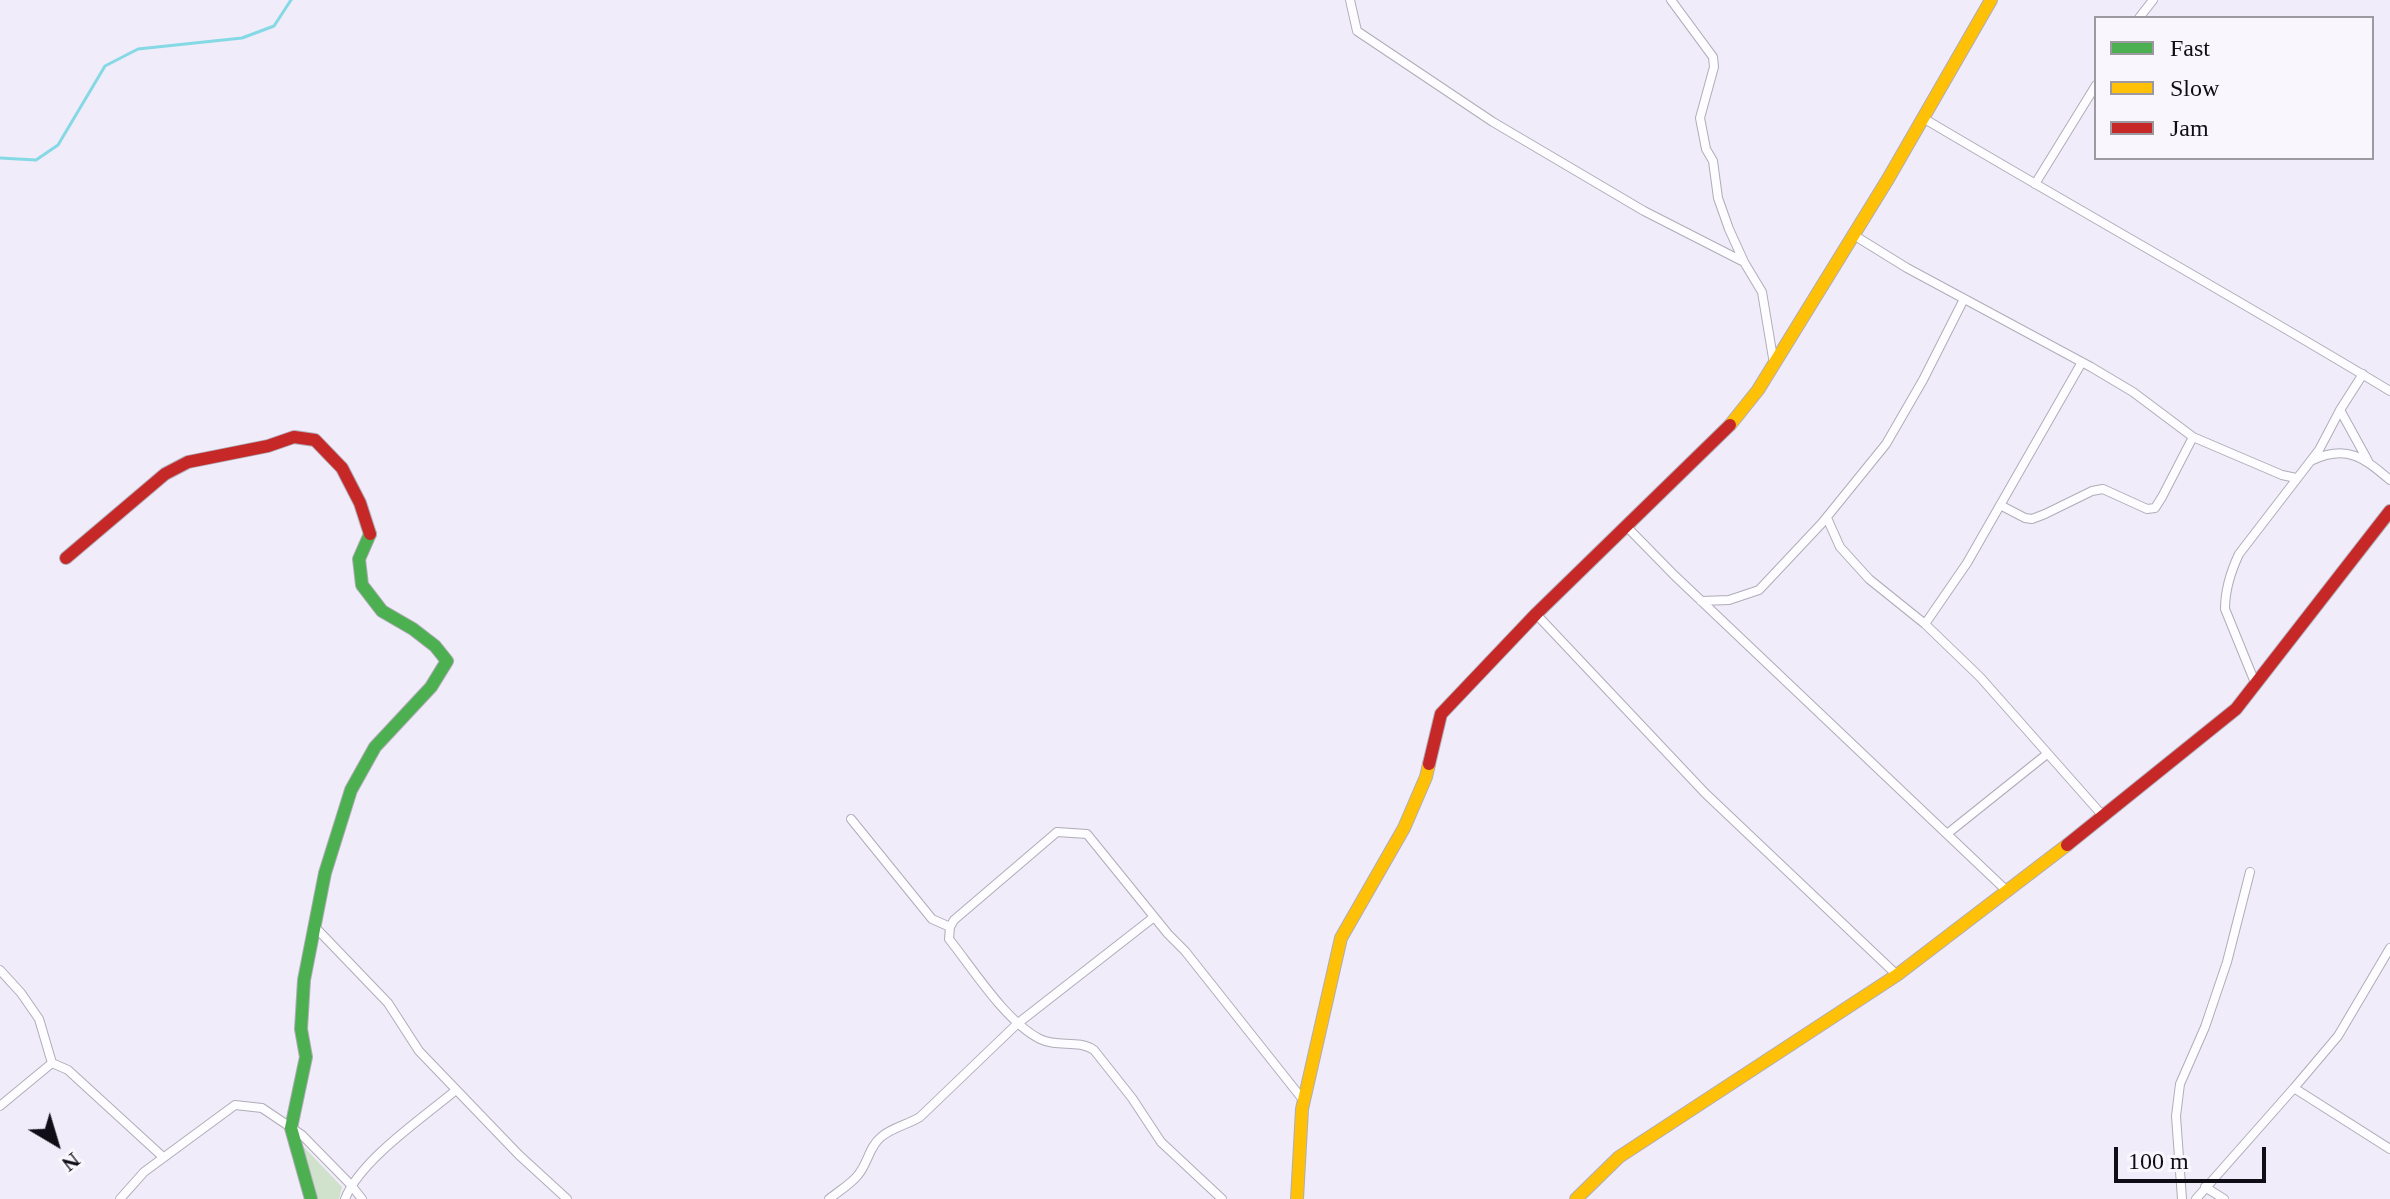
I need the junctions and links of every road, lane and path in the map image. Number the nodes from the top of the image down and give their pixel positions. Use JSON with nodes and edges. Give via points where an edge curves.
{"nodes":[{"id":1,"x":1350,"y":0,"type":"edge"},
{"id":2,"x":1671,"y":0,"type":"edge"},
{"id":3,"x":1991,"y":0,"type":"edge"},
{"id":4,"x":2153,"y":0,"type":"edge"},
{"id":5,"x":2141,"y":16,"type":"edge"},
{"id":6,"x":2094,"y":88,"type":"edge"},
{"id":7,"x":1923,"y":118,"type":"junction"},
{"id":8,"x":2035,"y":184,"type":"junction"},
{"id":9,"x":1852,"y":234,"type":"junction"},
{"id":10,"x":1744,"y":262,"type":"junction"},
{"id":11,"x":1964,"y":299,"type":"junction"},
{"id":12,"x":2082,"y":362,"type":"junction"},
{"id":13,"x":1774,"y":364,"type":"junction"},
{"id":14,"x":2363,"y":374,"type":"junction"},
{"id":15,"x":2390,"y":391,"type":"edge"},
{"id":16,"x":2340,"y":410,"type":"junction"},
{"id":17,"x":2193,"y":437,"type":"junction"},
{"id":18,"x":2312,"y":460,"type":"junction"},
{"id":19,"x":2368,"y":461,"type":"junction"},
{"id":20,"x":2296,"y":478,"type":"junction"},
{"id":21,"x":2390,"y":480,"type":"edge"},
{"id":22,"x":2000,"y":505,"type":"junction"},
{"id":23,"x":2390,"y":511,"type":"edge"},
{"id":24,"x":1827,"y":518,"type":"junction"},
{"id":25,"x":1626,"y":526,"type":"junction"},
{"id":26,"x":66,"y":558,"type":"dead end"},
{"id":27,"x":1701,"y":601,"type":"junction"},
{"id":28,"x":1536,"y":614,"type":"junction"},
{"id":29,"x":1925,"y":624,"type":"junction"},
{"id":30,"x":2256,"y":685,"type":"junction"},
{"id":31,"x":2047,"y":754,"type":"junction"},
{"id":32,"x":2103,"y":816,"type":"junction"},
{"id":33,"x":851,"y":819,"type":"dead end"},
{"id":34,"x":1947,"y":834,"type":"junction"},
{"id":35,"x":2250,"y":872,"type":"dead end"},
{"id":36,"x":2008,"y":892,"type":"junction"},
{"id":37,"x":1154,"y":917,"type":"junction"},
{"id":38,"x":315,"y":927,"type":"junction"},
{"id":39,"x":950,"y":927,"type":"junction"},
{"id":40,"x":2390,"y":948,"type":"edge"},
{"id":41,"x":0,"y":970,"type":"edge"},
{"id":42,"x":1897,"y":975,"type":"junction"},
{"id":43,"x":1017,"y":1024,"type":"junction"},
{"id":44,"x":52,"y":1063,"type":"junction"},
{"id":45,"x":2294,"y":1088,"type":"junction"},
{"id":46,"x":456,"y":1090,"type":"junction"},
{"id":47,"x":1304,"y":1101,"type":"junction"},
{"id":48,"x":0,"y":1106,"type":"edge"},
{"id":49,"x":291,"y":1128,"type":"junction"},
{"id":50,"x":2390,"y":1149,"type":"edge"},
{"id":51,"x":163,"y":1157,"type":"junction"},
{"id":52,"x":351,"y":1185,"type":"junction"},
{"id":53,"x":2205,"y":1187,"type":"junction"},
{"id":54,"x":120,"y":1199,"type":"edge"},
{"id":55,"x":311,"y":1199,"type":"edge"},
{"id":56,"x":345,"y":1199,"type":"edge"},
{"id":57,"x":362,"y":1199,"type":"edge"},
{"id":58,"x":567,"y":1199,"type":"edge"},
{"id":59,"x":829,"y":1199,"type":"edge"},
{"id":60,"x":1222,"y":1199,"type":"edge"},
{"id":61,"x":1297,"y":1199,"type":"edge"},
{"id":62,"x":1576,"y":1199,"type":"edge"},
{"id":63,"x":2182,"y":1199,"type":"edge"},
{"id":64,"x":2196,"y":1199,"type":"edge"},
{"id":65,"x":2224,"y":1199,"type":"edge"}],
"edges":[{"from":1,"to":10,"type":"street","via":[[1357,31],[1493,122],[1644,211]]},
{"from":2,"to":10,"type":"street","via":[[1713,57],[1700,118],[1718,198]]},
{"from":3,"to":7,"type":"street"},
{"from":4,"to":5,"type":"street"},
{"from":6,"to":8,"type":"street"},
{"from":7,"to":8,"type":"street"},
{"from":7,"to":9,"type":"street"},
{"from":8,"to":14,"type":"street"},
{"from":9,"to":11,"type":"street"},
{"from":9,"to":13,"type":"street"},
{"from":10,"to":13,"type":"street","via":[[1762,292]]},
{"from":11,"to":12,"type":"street"},
{"from":11,"to":24,"type":"street","via":[[1886,444]]},
{"from":12,"to":17,"type":"street"},
{"from":12,"to":22,"type":"street"},
{"from":13,"to":25,"type":"street","via":[[1725,432]]},
{"from":14,"to":15,"type":"street"},
{"from":14,"to":16,"type":"street"},
{"from":16,"to":18,"type":"street"},
{"from":16,"to":19,"type":"street"},
{"from":17,"to":20,"type":"street"},
{"from":17,"to":22,"type":"street","via":[[2155,508],[2103,489],[2032,519]]},
{"from":18,"to":19,"type":"street","via":[[2335,452]]},
{"from":18,"to":20,"type":"street"},
{"from":19,"to":21,"type":"street"},
{"from":20,"to":30,"type":"street","via":[[2239,554],[2229,579],[2225,609]]},
{"from":22,"to":29,"type":"street"},
{"from":23,"to":30,"type":"street"},
{"from":24,"to":27,"type":"street","via":[[1759,590],[1729,600]]},
{"from":24,"to":29,"type":"street","via":[[1840,547],[1869,579]]},
{"from":25,"to":27,"type":"street"},
{"from":25,"to":28,"type":"street"},
{"from":26,"to":38,"type":"street","via":[[165,474],[188,462],[294,437],[315,440],[342,468],[370,535],[359,559],[362,585],[382,611],[413,629],[447,661],[431,687],[375,747],[351,790],[325,873]]},
{"from":27,"to":34,"type":"street"},
{"from":28,"to":42,"type":"street","via":[[1705,793]]},
{"from":28,"to":47,"type":"street","via":[[1441,714],[1426,777],[1404,828],[1341,938]]},
{"from":29,"to":31,"type":"street"},
{"from":30,"to":32,"type":"street","via":[[2205,736]]},
{"from":31,"to":32,"type":"street"},
{"from":31,"to":34,"type":"street"},
{"from":32,"to":36,"type":"street"},
{"from":33,"to":39,"type":"street","via":[[932,919]]},
{"from":34,"to":36,"type":"street"},
{"from":35,"to":63,"type":"street","via":[[2210,1014],[2180,1084],[2176,1116]]},
{"from":36,"to":42,"type":"street"},
{"from":37,"to":39,"type":"street","via":[[1087,834],[1057,832]]},
{"from":37,"to":43,"type":"street"},
{"from":37,"to":47,"type":"street"},
{"from":38,"to":46,"type":"street","via":[[388,1003],[419,1051]]},
{"from":38,"to":49,"type":"street","via":[[304,980],[301,1029],[306,1057]]},
{"from":39,"to":43,"type":"street","via":[[949,939]]},
{"from":40,"to":45,"type":"street","via":[[2338,1036]]},
{"from":41,"to":44,"type":"street","via":[[39,1019]]},
{"from":42,"to":62,"type":"street","via":[[1619,1157]]},
{"from":43,"to":59,"type":"street","via":[[920,1117],[879,1139],[858,1176]]},
{"from":43,"to":60,"type":"street","via":[[1052,1044],[1094,1050],[1161,1142]]},
{"from":44,"to":48,"type":"street"},
{"from":44,"to":51,"type":"street","via":[[68,1070]]},
{"from":45,"to":50,"type":"street"},
{"from":45,"to":53,"type":"street"},
{"from":46,"to":52,"type":"street","via":[[388,1146]]},
{"from":46,"to":58,"type":"street"},
{"from":47,"to":61,"type":"street"},
{"from":49,"to":51,"type":"street","via":[[262,1108],[235,1105]]},
{"from":49,"to":52,"type":"street"},
{"from":49,"to":55,"type":"street"},
{"from":51,"to":54,"type":"street"},
{"from":52,"to":56,"type":"street"},
{"from":52,"to":57,"type":"street"},
{"from":53,"to":64,"type":"street"},
{"from":53,"to":65,"type":"street"}]}
